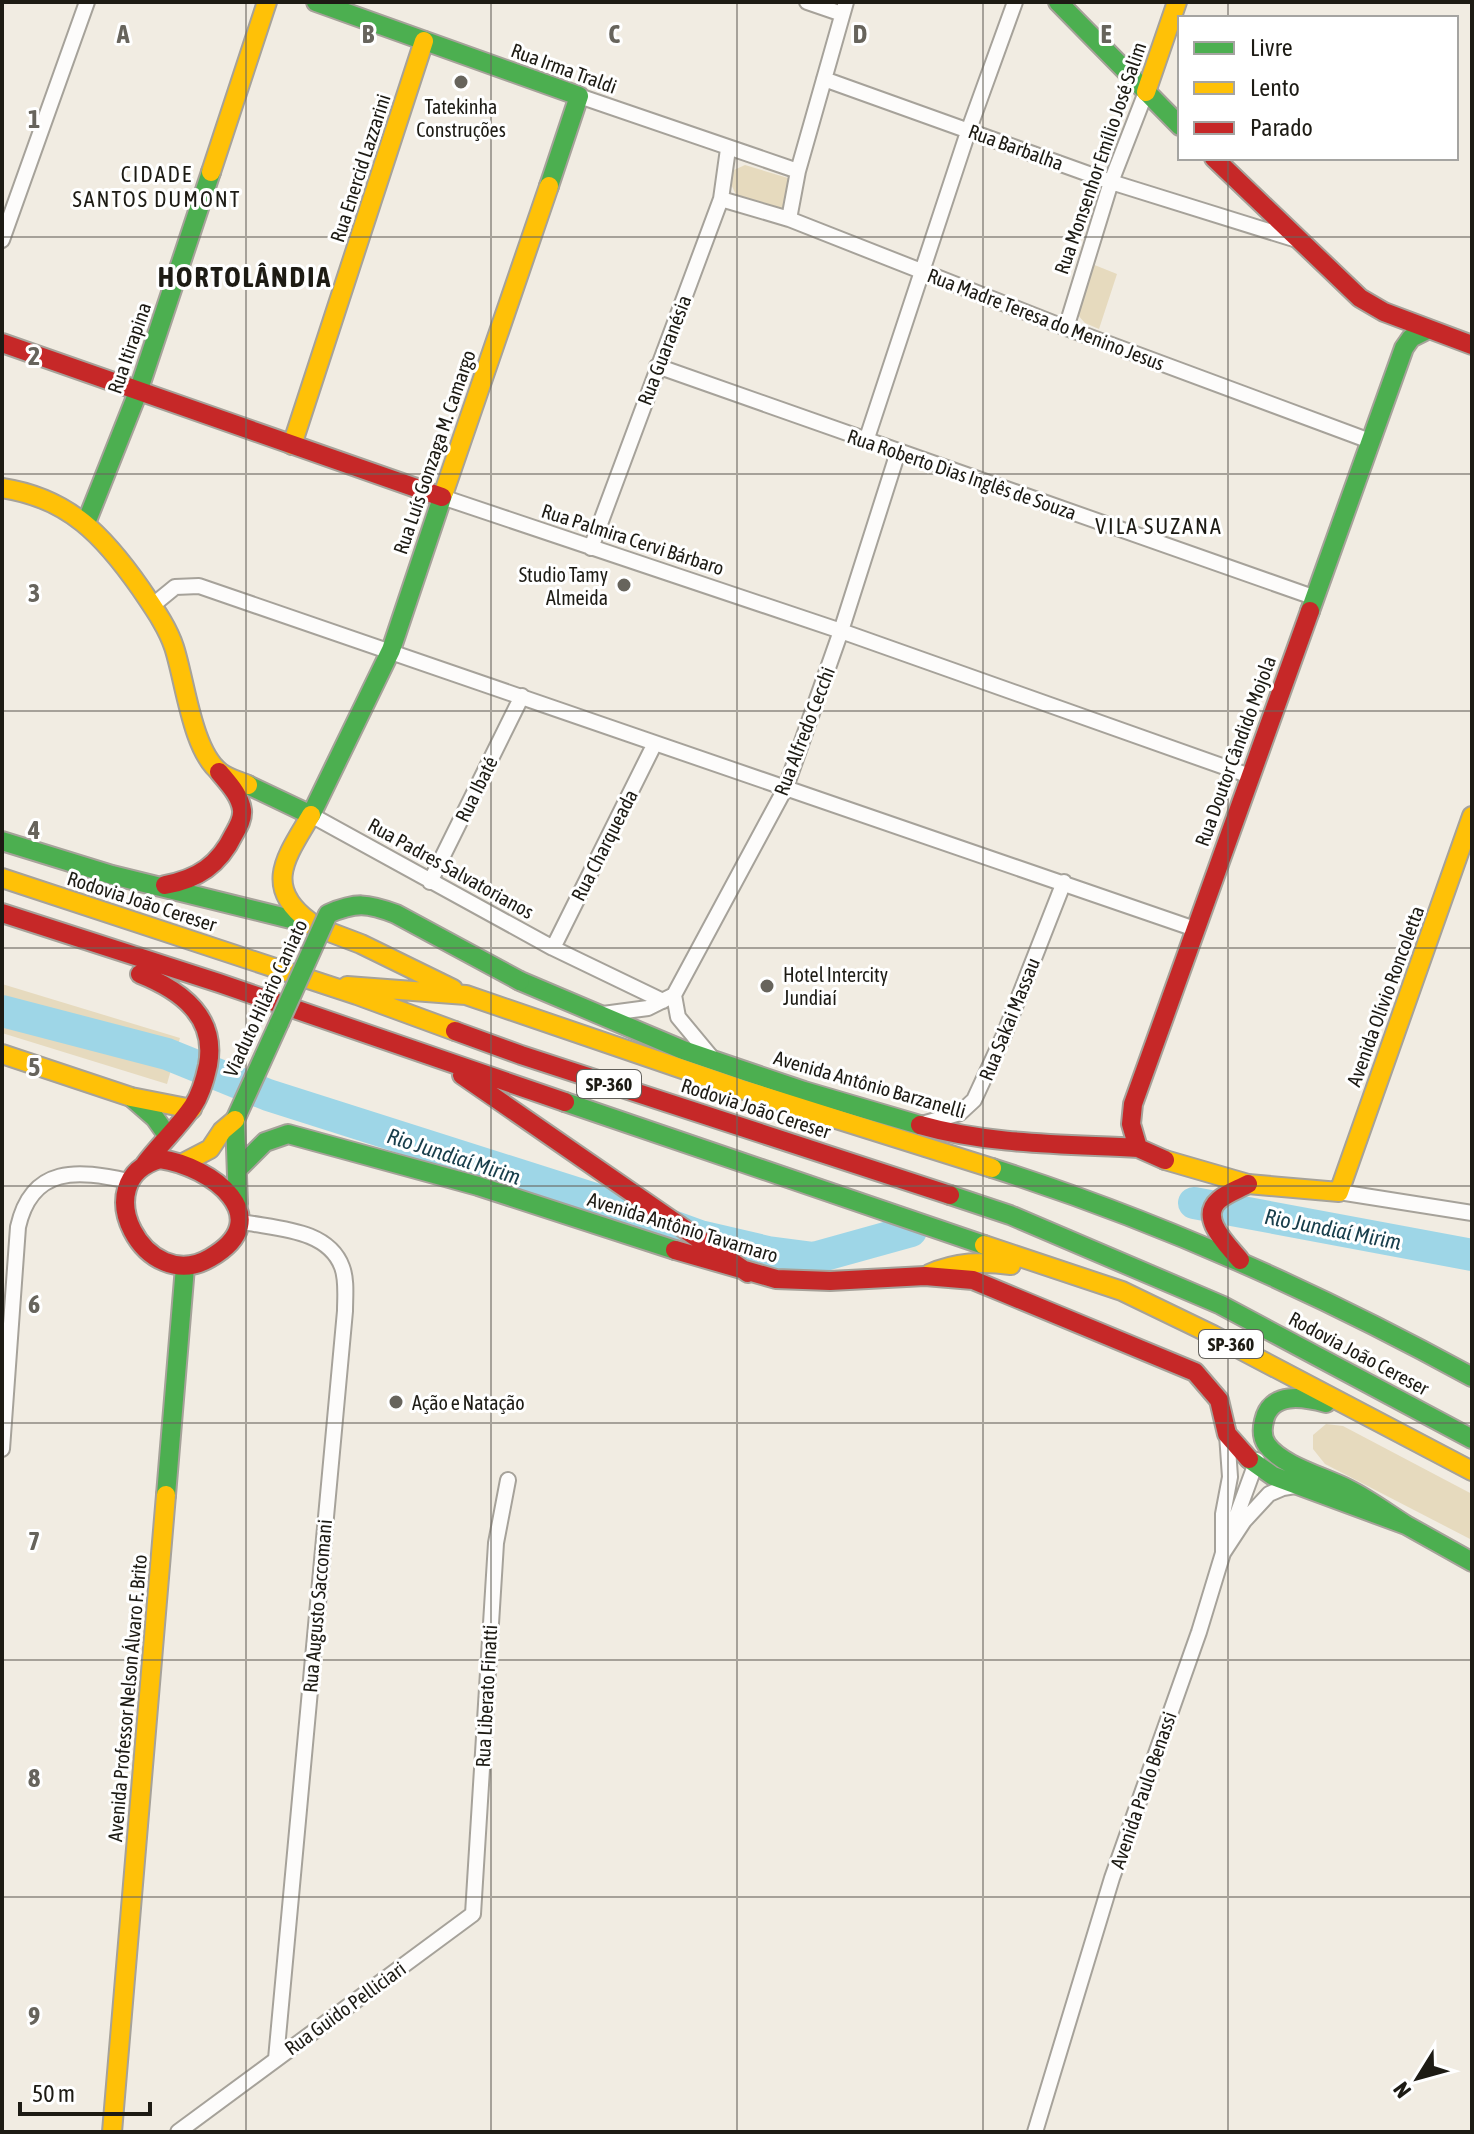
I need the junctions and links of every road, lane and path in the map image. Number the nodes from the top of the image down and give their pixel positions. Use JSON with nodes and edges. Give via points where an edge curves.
{"nodes":[{"id":1,"x":87,"y":2,"type":"edge"},
{"id":2,"x":267,"y":2,"type":"edge"},
{"id":3,"x":316,"y":2,"type":"edge"},
{"id":4,"x":807,"y":2,"type":"edge"},
{"id":5,"x":1015,"y":2,"type":"edge"},
{"id":6,"x":1058,"y":2,"type":"edge"},
{"id":7,"x":1177,"y":2,"type":"edge"},
{"id":8,"x":844,"y":8,"type":"edge"},
{"id":9,"x":424,"y":41,"type":"junction"},
{"id":10,"x":824,"y":79,"type":"junction"},
{"id":11,"x":1146,"y":92,"type":"junction"},
{"id":12,"x":579,"y":96,"type":"junction"},
{"id":13,"x":1178,"y":124,"type":"edge"},
{"id":14,"x":969,"y":129,"type":"junction"},
{"id":15,"x":728,"y":149,"type":"junction"},
{"id":16,"x":1216,"y":160,"type":"edge"},
{"id":17,"x":798,"y":171,"type":"junction"},
{"id":18,"x":1111,"y":182,"type":"junction"},
{"id":19,"x":721,"y":199,"type":"junction"},
{"id":20,"x":789,"y":219,"type":"junction"},
{"id":21,"x":2,"y":240,"type":"edge"},
{"id":22,"x":1300,"y":241,"type":"junction"},
{"id":23,"x":922,"y":271,"type":"junction"},
{"id":24,"x":1384,"y":312,"type":"junction"},
{"id":25,"x":1066,"y":328,"type":"junction"},
{"id":26,"x":1427,"y":330,"type":"junction"},
{"id":27,"x":2,"y":343,"type":"edge"},
{"id":28,"x":1472,"y":345,"type":"edge"},
{"id":29,"x":1404,"y":348,"type":"junction"},
{"id":30,"x":657,"y":366,"type":"junction"},
{"id":31,"x":138,"y":392,"type":"junction"},
{"id":32,"x":866,"y":441,"type":"junction"},
{"id":33,"x":1370,"y":441,"type":"junction"},
{"id":34,"x":292,"y":445,"type":"junction"},
{"id":35,"x":898,"y":452,"type":"junction"},
{"id":36,"x":2,"y":488,"type":"edge"},
{"id":37,"x":442,"y":497,"type":"junction"},
{"id":38,"x":86,"y":523,"type":"junction"},
{"id":39,"x":591,"y":548,"type":"junction"},
{"id":40,"x":1313,"y":597,"type":"junction"},
{"id":41,"x":153,"y":605,"type":"junction"},
{"id":42,"x":841,"y":631,"type":"junction"},
{"id":43,"x":391,"y":650,"type":"junction"},
{"id":44,"x":522,"y":696,"type":"junction"},
{"id":45,"x":655,"y":743,"type":"junction"},
{"id":46,"x":219,"y":772,"type":"junction"},
{"id":47,"x":1250,"y":776,"type":"junction"},
{"id":48,"x":786,"y":787,"type":"junction"},
{"id":49,"x":311,"y":815,"type":"junction"},
{"id":50,"x":1472,"y":816,"type":"edge"},
{"id":51,"x":2,"y":841,"type":"edge"},
{"id":52,"x":2,"y":878,"type":"edge"},
{"id":53,"x":430,"y":882,"type":"junction"},
{"id":54,"x":1064,"y":882,"type":"junction"},
{"id":55,"x":158,"y":886,"type":"junction"},
{"id":56,"x":2,"y":913,"type":"edge"},
{"id":57,"x":2,"y":921,"type":"edge"},
{"id":58,"x":318,"y":926,"type":"junction"},
{"id":59,"x":1195,"y":929,"type":"junction"},
{"id":60,"x":553,"y":948,"type":"junction"},
{"id":61,"x":520,"y":981,"type":"joint"},
{"id":62,"x":316,"y":983,"type":"junction"},
{"id":63,"x":466,"y":995,"type":"junction"},
{"id":64,"x":668,"y":998,"type":"junction"},
{"id":65,"x":600,"y":1015,"type":"junction"},
{"id":66,"x":2,"y":1054,"type":"edge"},
{"id":67,"x":434,"y":1055,"type":"junction"},
{"id":68,"x":714,"y":1060,"type":"junction"},
{"id":69,"x":131,"y":1097,"type":"junction"},
{"id":70,"x":195,"y":1102,"type":"junction"},
{"id":71,"x":236,"y":1115,"type":"junction"},
{"id":72,"x":922,"y":1124,"type":"junction"},
{"id":73,"x":167,"y":1135,"type":"junction"},
{"id":74,"x":1138,"y":1148,"type":"junction"},
{"id":75,"x":185,"y":1162,"type":"junction"},
{"id":76,"x":145,"y":1164,"type":"junction"},
{"id":77,"x":237,"y":1170,"type":"junction"},
{"id":78,"x":128,"y":1181,"type":"junction"},
{"id":79,"x":1248,"y":1184,"type":"junction"},
{"id":80,"x":1339,"y":1192,"type":"junction"},
{"id":81,"x":238,"y":1204,"type":"junction"},
{"id":82,"x":1472,"y":1213,"type":"edge"},
{"id":83,"x":243,"y":1222,"type":"junction"},
{"id":84,"x":1235,"y":1252,"type":"junction"},
{"id":85,"x":185,"y":1267,"type":"junction"},
{"id":86,"x":748,"y":1273,"type":"junction"},
{"id":87,"x":929,"y":1274,"type":"junction"},
{"id":88,"x":1122,"y":1291,"type":"junction"},
{"id":89,"x":1472,"y":1377,"type":"edge"},
{"id":90,"x":1393,"y":1430,"type":"junction"},
{"id":91,"x":1227,"y":1434,"type":"junction"},
{"id":92,"x":1472,"y":1439,"type":"edge"},
{"id":93,"x":1267,"y":1444,"type":"junction"},
{"id":94,"x":2,"y":1449,"type":"edge"},
{"id":95,"x":1254,"y":1465,"type":"junction"},
{"id":96,"x":1472,"y":1471,"type":"edge"},
{"id":97,"x":508,"y":1480,"type":"dead end"},
{"id":98,"x":1300,"y":1486,"type":"junction"},
{"id":99,"x":1406,"y":1525,"type":"junction"},
{"id":100,"x":1223,"y":1553,"type":"junction"},
{"id":101,"x":1472,"y":1562,"type":"edge"},
{"id":102,"x":473,"y":1914,"type":"joint"},
{"id":103,"x":276,"y":2059,"type":"junction"},
{"id":104,"x":112,"y":2132,"type":"edge"},
{"id":105,"x":178,"y":2132,"type":"edge"},
{"id":106,"x":1035,"y":2132,"type":"edge"}],
"edges":[{"from":1,"to":21,"type":"street"},
{"from":2,"to":31,"type":"main road","name":"Rua Itirapina"},
{"from":3,"to":9,"type":"main road","name":"Rua Irma Traldi"},
{"from":4,"to":8,"type":"street"},
{"from":5,"to":14,"type":"street"},
{"from":6,"to":11,"type":"main road"},
{"from":7,"to":11,"type":"main road","name":"Rua Monsenhor Emílio José Salim"},
{"from":8,"to":10,"type":"street"},
{"from":9,"to":12,"type":"main road","name":"Rua Irma Traldi"},
{"from":9,"to":34,"type":"main road","name":"Rua Enercid Lazzarini"},
{"from":10,"to":14,"type":"street","name":"Rua Barbalha"},
{"from":10,"to":17,"type":"street"},
{"from":11,"to":13,"type":"main road"},
{"from":11,"to":18,"type":"street","name":"Rua Monsenhor Emílio José Salim"},
{"from":12,"to":15,"type":"street","name":"Rua Irma Traldi"},
{"from":12,"to":37,"type":"main road","name":"Rua Luís Gonzaga M. Camargo"},
{"from":14,"to":18,"type":"street","name":"Rua Barbalha"},
{"from":14,"to":23,"type":"street"},
{"from":15,"to":17,"type":"street","name":"Rua Irma Traldi"},
{"from":15,"to":19,"type":"street","name":"Rua Guaranésia"},
{"from":16,"to":22,"type":"main road"},
{"from":17,"to":20,"type":"street"},
{"from":18,"to":22,"type":"street","name":"Rua Barbalha"},
{"from":18,"to":25,"type":"street","name":"Rua Monsenhor Emílio José Salim"},
{"from":19,"to":20,"type":"street","name":"Rua Madre Teresa do Menino Jesus"},
{"from":19,"to":30,"type":"street","name":"Rua Guaranésia"},
{"from":20,"to":23,"type":"street","name":"Rua Madre Teresa do Menino Jesus"},
{"from":22,"to":24,"type":"main road","via":[[1360,298]]},
{"from":23,"to":25,"type":"street","name":"Rua Madre Teresa do Menino Jesus"},
{"from":23,"to":32,"type":"street"},
{"from":24,"to":26,"type":"main road"},
{"from":24,"to":29,"type":"main road","via":[[1402,336]]},
{"from":25,"to":33,"type":"street","name":"Rua Madre Teresa do Menino Jesus"},
{"from":26,"to":28,"type":"main road"},
{"from":26,"to":29,"type":"main road"},
{"from":27,"to":31,"type":"main road","name":"Rua Palmira Cervi Bárbaro"},
{"from":29,"to":33,"type":"main road","name":"Rua Doutor Cândido Mojola"},
{"from":30,"to":32,"type":"street","name":"Rua Roberto Dias Inglês de Souza"},
{"from":30,"to":39,"type":"street","name":"Rua Guaranésia"},
{"from":31,"to":34,"type":"main road","name":"Rua Palmira Cervi Bárbaro"},
{"from":31,"to":38,"type":"main road","name":"Rua Itirapina"},
{"from":32,"to":35,"type":"street","name":"Rua Roberto Dias Inglês de Souza"},
{"from":33,"to":40,"type":"main road","name":"Rua Doutor Cândido Mojola"},
{"from":34,"to":37,"type":"main road","name":"Rua Palmira Cervi Bárbaro"},
{"from":35,"to":40,"type":"street","name":"Rua Roberto Dias Inglês de Souza"},
{"from":35,"to":42,"type":"street","name":"Rua Alfredo Cecchi"},
{"from":36,"to":38,"type":"main road","via":[[45,498]]},
{"from":37,"to":39,"type":"street","name":"Rua Palmira Cervi Bárbaro"},
{"from":37,"to":43,"type":"main road","name":"Rua Luís Gonzaga M. Camargo"},
{"from":38,"to":41,"type":"main road"},
{"from":39,"to":42,"type":"street","name":"Rua Palmira Cervi Bárbaro"},
{"from":40,"to":47,"type":"main road","name":"Rua Doutor Cândido Mojola"},
{"from":41,"to":43,"type":"street","via":[[175,587],[199,586]]},
{"from":41,"to":46,"type":"main road","via":[[173,644],[199,740]]},
{"from":42,"to":47,"type":"street","name":"Rua Palmira Cervi Bárbaro"},
{"from":42,"to":48,"type":"street","name":"Rua Alfredo Cecchi"},
{"from":43,"to":44,"type":"street"},
{"from":43,"to":49,"type":"main road","name":"Rua Luís Gonzaga M. Camargo"},
{"from":44,"to":45,"type":"street"},
{"from":44,"to":53,"type":"street","name":"Rua Ibaté"},
{"from":45,"to":48,"type":"street"},
{"from":45,"to":60,"type":"street","name":"Rua Charqueada"},
{"from":46,"to":49,"type":"main road","name":"Rua Padres Salvatorianos"},
{"from":46,"to":55,"type":"main road","via":[[237,795],[242,817],[228,850],[208,872]]},
{"from":47,"to":59,"type":"main road","name":"Rua Doutor Cândido Mojola"},
{"from":48,"to":54,"type":"street"},
{"from":48,"to":64,"type":"street","name":"Rua Alfredo Cecchi"},
{"from":49,"to":53,"type":"street","name":"Rua Padres Salvatorianos"},
{"from":49,"to":58,"type":"main road","name":"Rua Luís Gonzaga M. Camargo","via":[[280,880],[283,898],[294,912]]},
{"from":50,"to":80,"type":"main road","name":"Avenida Olívio Roncoletta"},
{"from":51,"to":55,"type":"main road"},
{"from":52,"to":62,"type":"main road","name":"Rodovia João Cereser","number":"SP-360"},
{"from":53,"to":60,"type":"street","name":"Rua Padres Salvatorianos"},
{"from":54,"to":59,"type":"street"},
{"from":54,"to":72,"type":"street","name":"Rua Sakai Massau","via":[[974,1100],[960,1113]]},
{"from":55,"to":58,"type":"main road"},
{"from":56,"to":67,"type":"main road","number":"SP-360"},
{"from":57,"to":70,"type":"main road","via":[[183,995],[210,1033],[212,1052]]},
{"from":58,"to":63,"type":"main road"},
{"from":59,"to":74,"type":"main road","name":"Rua Doutor Cândido Mojola","via":[[1133,1104],[1131,1124]]},
{"from":60,"to":64,"type":"street","name":"Rua Padres Salvatorianos"},
{"from":61,"to":65,"type":"main road","name":"Avenida Antônio Barzanelli"},
{"from":61,"to":71,"type":"main road","name":"Viaduto Hilário Caniato","bridge":true,"via":[[367,904],[328,914]]},
{"from":62,"to":63,"type":"main road"},
{"from":62,"to":92,"type":"main road","name":"Rodovia João Cereser","number":"SP-360","via":[[1010,1215],[1221,1305]]},
{"from":63,"to":84,"type":"main road"},
{"from":64,"to":65,"type":"street","via":[[648,1008]]},
{"from":64,"to":68,"type":"street"},
{"from":65,"to":68,"type":"main road","name":"Avenida Antônio Barzanelli"},
{"from":66,"to":69,"type":"main road"},
{"from":67,"to":86,"type":"main road"},
{"from":67,"to":88,"type":"main road","number":"SP-360"},
{"from":68,"to":72,"type":"main road","name":"Avenida Antônio Barzanelli"},
{"from":69,"to":70,"type":"main road"},
{"from":69,"to":73,"type":"main road"},
{"from":70,"to":73,"type":"main road"},
{"from":71,"to":75,"type":"main road","via":[[210,1149]]},
{"from":71,"to":77,"type":"main road"},
{"from":72,"to":74,"type":"main road","name":"Avenida Antônio Barzanelli","via":[[971,1136]]},
{"from":73,"to":76,"type":"main road"},
{"from":74,"to":79,"type":"main road"},
{"from":75,"to":76,"type":"main road","via":[[160,1159]]},
{"from":75,"to":81,"type":"main road"},
{"from":76,"to":78,"type":"main road"},
{"from":77,"to":81,"type":"main road"},
{"from":77,"to":86,"type":"main road","name":"Avenida Antônio Tavarnaro","via":[[259,1144],[288,1134],[449,1177]]},
{"from":78,"to":85,"type":"main road","via":[[124,1201],[134,1233],[148,1252]]},
{"from":78,"to":94,"type":"street","via":[[89,1172],[61,1176],[38,1186],[22,1211]]},
{"from":79,"to":80,"type":"main road"},
{"from":79,"to":84,"type":"main road","via":[[1217,1201],[1211,1216]]},
{"from":80,"to":82,"type":"street"},
{"from":81,"to":83,"type":"main road"},
{"from":83,"to":85,"type":"main road","via":[[241,1235],[224,1250]]},
{"from":83,"to":103,"type":"street","name":"Rua Augusto Saccomani","via":[[321,1240],[342,1266],[345,1282]]},
{"from":84,"to":89,"type":"main road"},
{"from":85,"to":104,"type":"main road","name":"Avenida Professor Nelson Álvaro F. Brito"},
{"from":86,"to":87,"type":"main road","name":"Avenida Antônio Tavarnaro","via":[[781,1280]]},
{"from":87,"to":88,"type":"main road","via":[[955,1263],[996,1262]]},
{"from":87,"to":91,"type":"main road","name":"Avenida Antônio Tavarnaro","via":[[994,1287],[1195,1372],[1219,1400]]},
{"from":88,"to":90,"type":"main road","number":"SP-360"},
{"from":90,"to":93,"type":"main road","via":[[1337,1405],[1301,1397],[1270,1407],[1264,1419]]},
{"from":90,"to":96,"type":"main road","number":"SP-360"},
{"from":91,"to":95,"type":"main road"},
{"from":91,"to":100,"type":"street","via":[[1230,1477]]},
{"from":93,"to":95,"type":"street"},
{"from":93,"to":99,"type":"main road"},
{"from":95,"to":98,"type":"main road"},
{"from":95,"to":100,"type":"street"},
{"from":97,"to":102,"type":"street","name":"Rua Liberato Finatti","via":[[496,1543]]},
{"from":98,"to":99,"type":"main road"},
{"from":98,"to":100,"type":"street","name":"Avenida Paulo Benassi","via":[[1269,1494]]},
{"from":99,"to":101,"type":"main road"},
{"from":100,"to":106,"type":"street","name":"Avenida Paulo Benassi","via":[[1112,1878]]},
{"from":102,"to":103,"type":"street","name":"Rua Guido Pelliciari"},
{"from":103,"to":105,"type":"street","name":"Rua Guido Pelliciari"}]}
